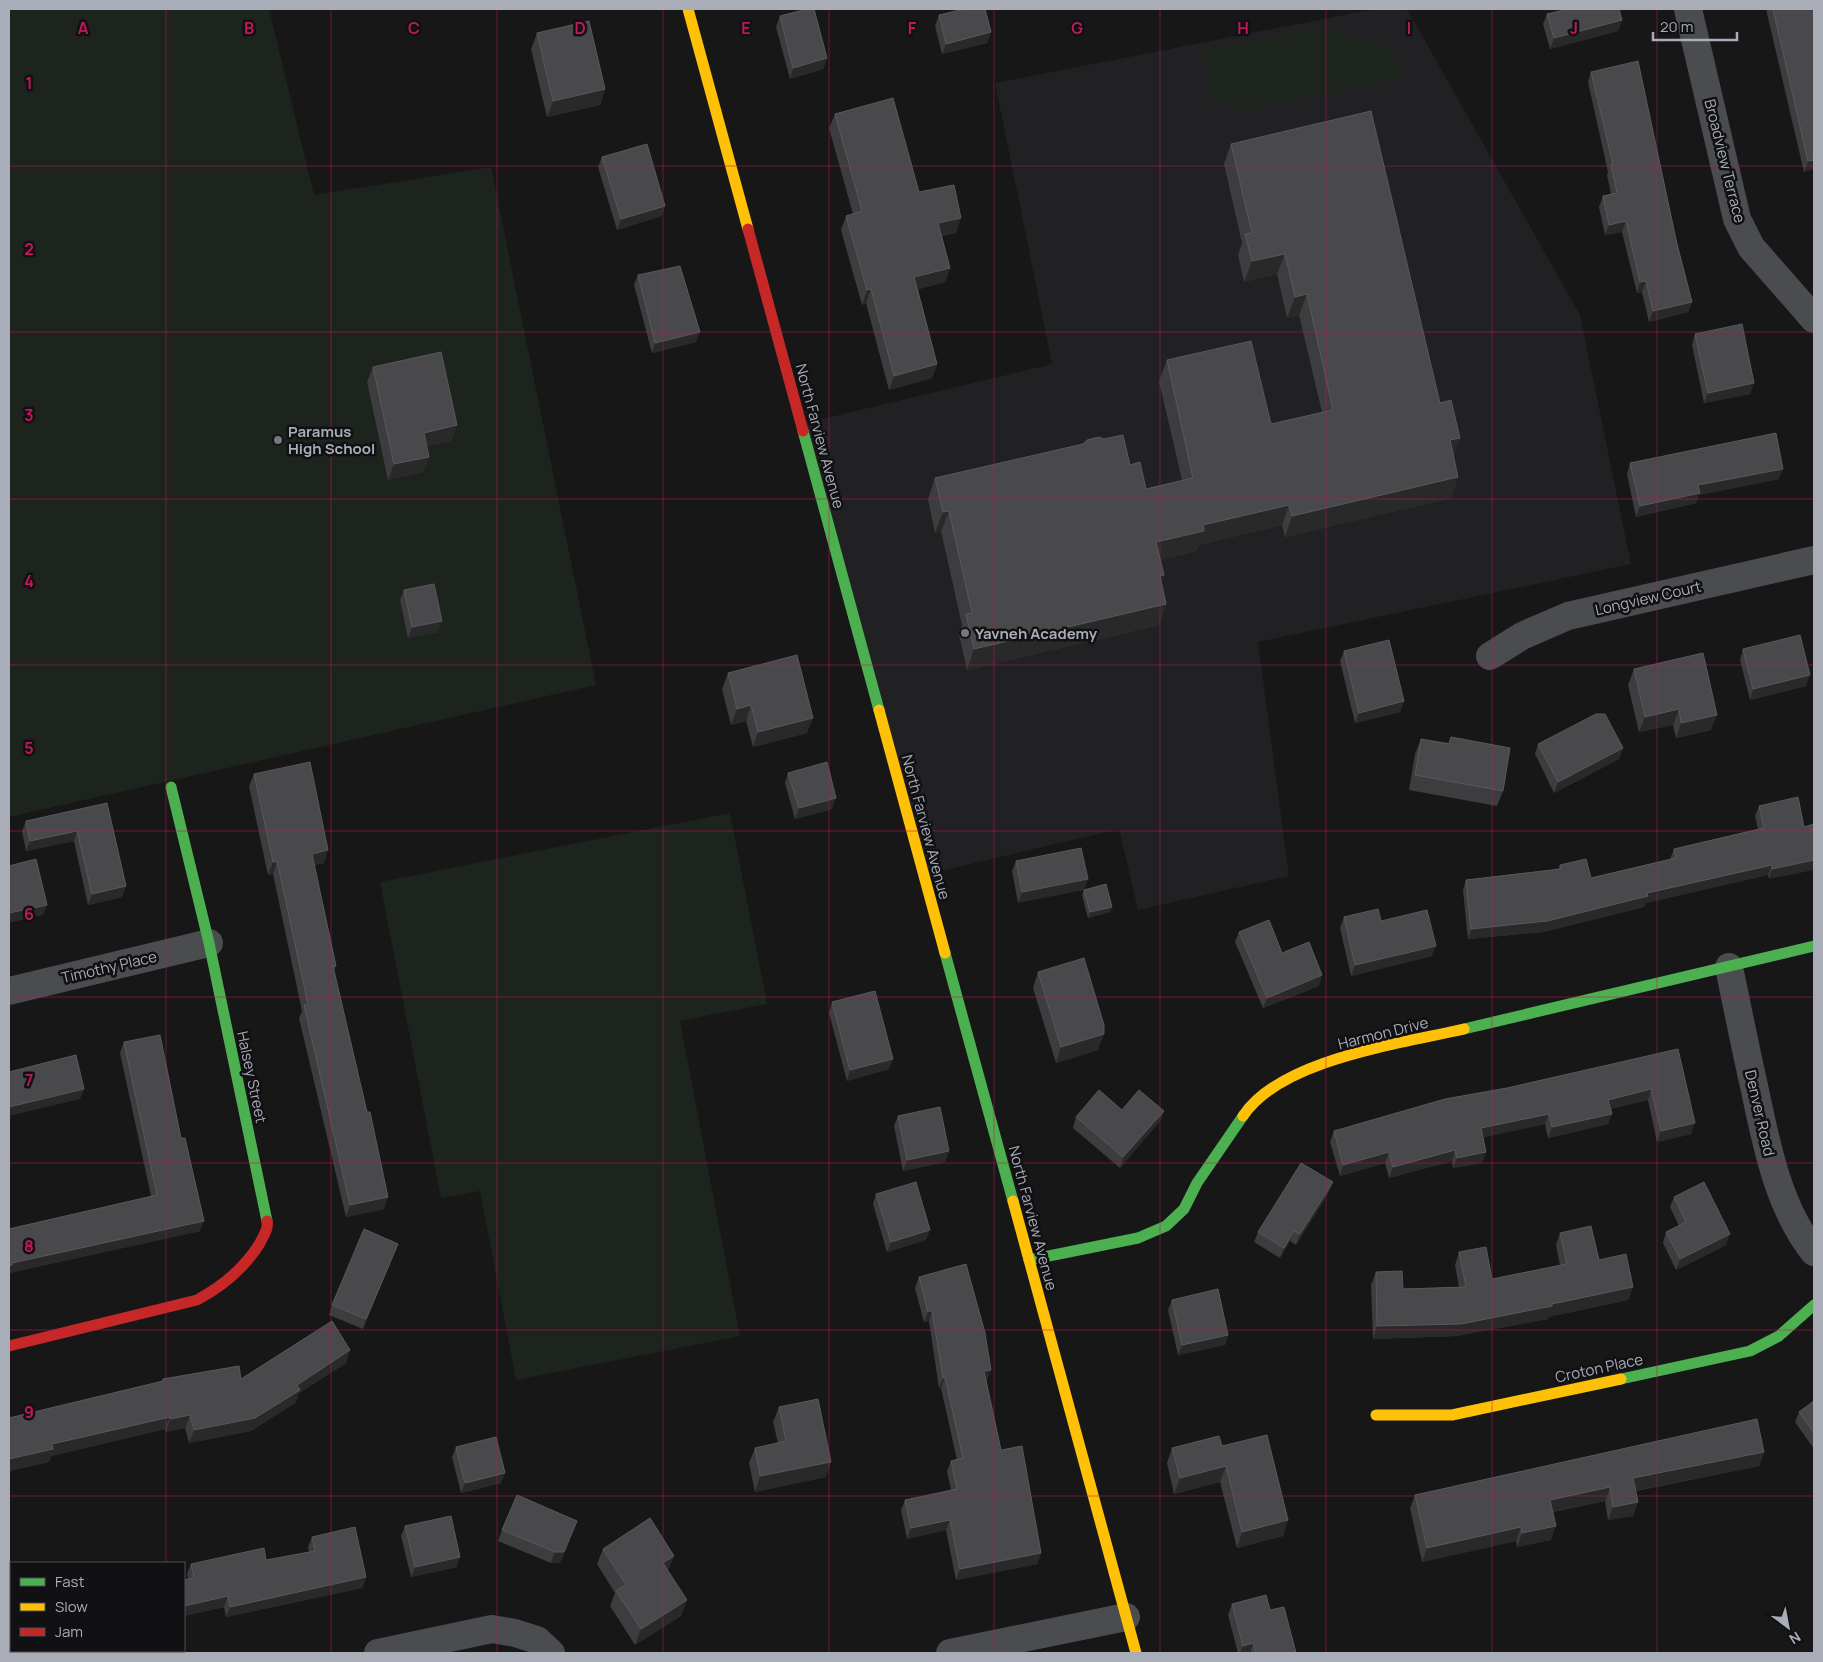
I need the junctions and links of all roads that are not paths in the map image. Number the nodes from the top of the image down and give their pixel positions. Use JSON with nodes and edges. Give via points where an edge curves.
{"nodes":[{"id":1,"x":688,"y":9,"type":"edge"},
{"id":2,"x":1688,"y":9,"type":"edge"},
{"id":3,"x":1814,"y":319,"type":"edge"},
{"id":4,"x":1814,"y":560,"type":"edge"},
{"id":5,"x":1490,"y":656,"type":"dead end"},
{"id":6,"x":171,"y":787,"type":"dead end"},
{"id":7,"x":209,"y":943,"type":"junction"},
{"id":8,"x":1814,"y":946,"type":"edge"},
{"id":9,"x":1729,"y":967,"type":"junction"},
{"id":10,"x":9,"y":991,"type":"edge"},
{"id":11,"x":1814,"y":1252,"type":"edge"},
{"id":12,"x":1029,"y":1260,"type":"junction"},
{"id":13,"x":1814,"y":1305,"type":"edge"},
{"id":14,"x":9,"y":1346,"type":"edge"},
{"id":15,"x":1376,"y":1415,"type":"dead end"},
{"id":16,"x":1126,"y":1617,"type":"junction"},
{"id":17,"x":378,"y":1653,"type":"edge"},
{"id":18,"x":551,"y":1653,"type":"edge"},
{"id":19,"x":950,"y":1653,"type":"edge"},
{"id":20,"x":1136,"y":1653,"type":"edge"}],
"edges":[{"from":1,"to":12,"type":"street","name":"North Farview Avenue"},
{"from":2,"to":3,"type":"street","name":"Broadview Terrace","via":[[1737,219],[1751,247]]},
{"from":4,"to":5,"type":"street","name":"Longview Court","via":[[1568,616],[1522,636]]},
{"from":6,"to":7,"type":"street","name":"Halsey Street"},
{"from":7,"to":10,"type":"street","name":"Timothy Place"},
{"from":7,"to":14,"type":"street","name":"Halsey Street","via":[[268,1226],[261,1243],[244,1267],[221,1288],[197,1300]]},
{"from":8,"to":9,"type":"street","name":"Harmon Drive"},
{"from":9,"to":11,"type":"street","name":"Denver Road","via":[[1768,1154],[1785,1200]]},
{"from":9,"to":12,"type":"street","name":"Harmon Drive","via":[[1310,1068],[1277,1084],[1250,1105],[1197,1183],[1184,1209],[1166,1226],[1138,1238]]},
{"from":12,"to":16,"type":"street","name":"North Farview Avenue"},
{"from":13,"to":15,"type":"street","name":"Croton Place","via":[[1779,1336],[1750,1351],[1452,1415]]},
{"from":16,"to":19,"type":"street"},
{"from":16,"to":20,"type":"street","name":"North Farview Avenue"},
{"from":17,"to":18,"type":"street","via":[[492,1629],[515,1632],[537,1640]]}]}
